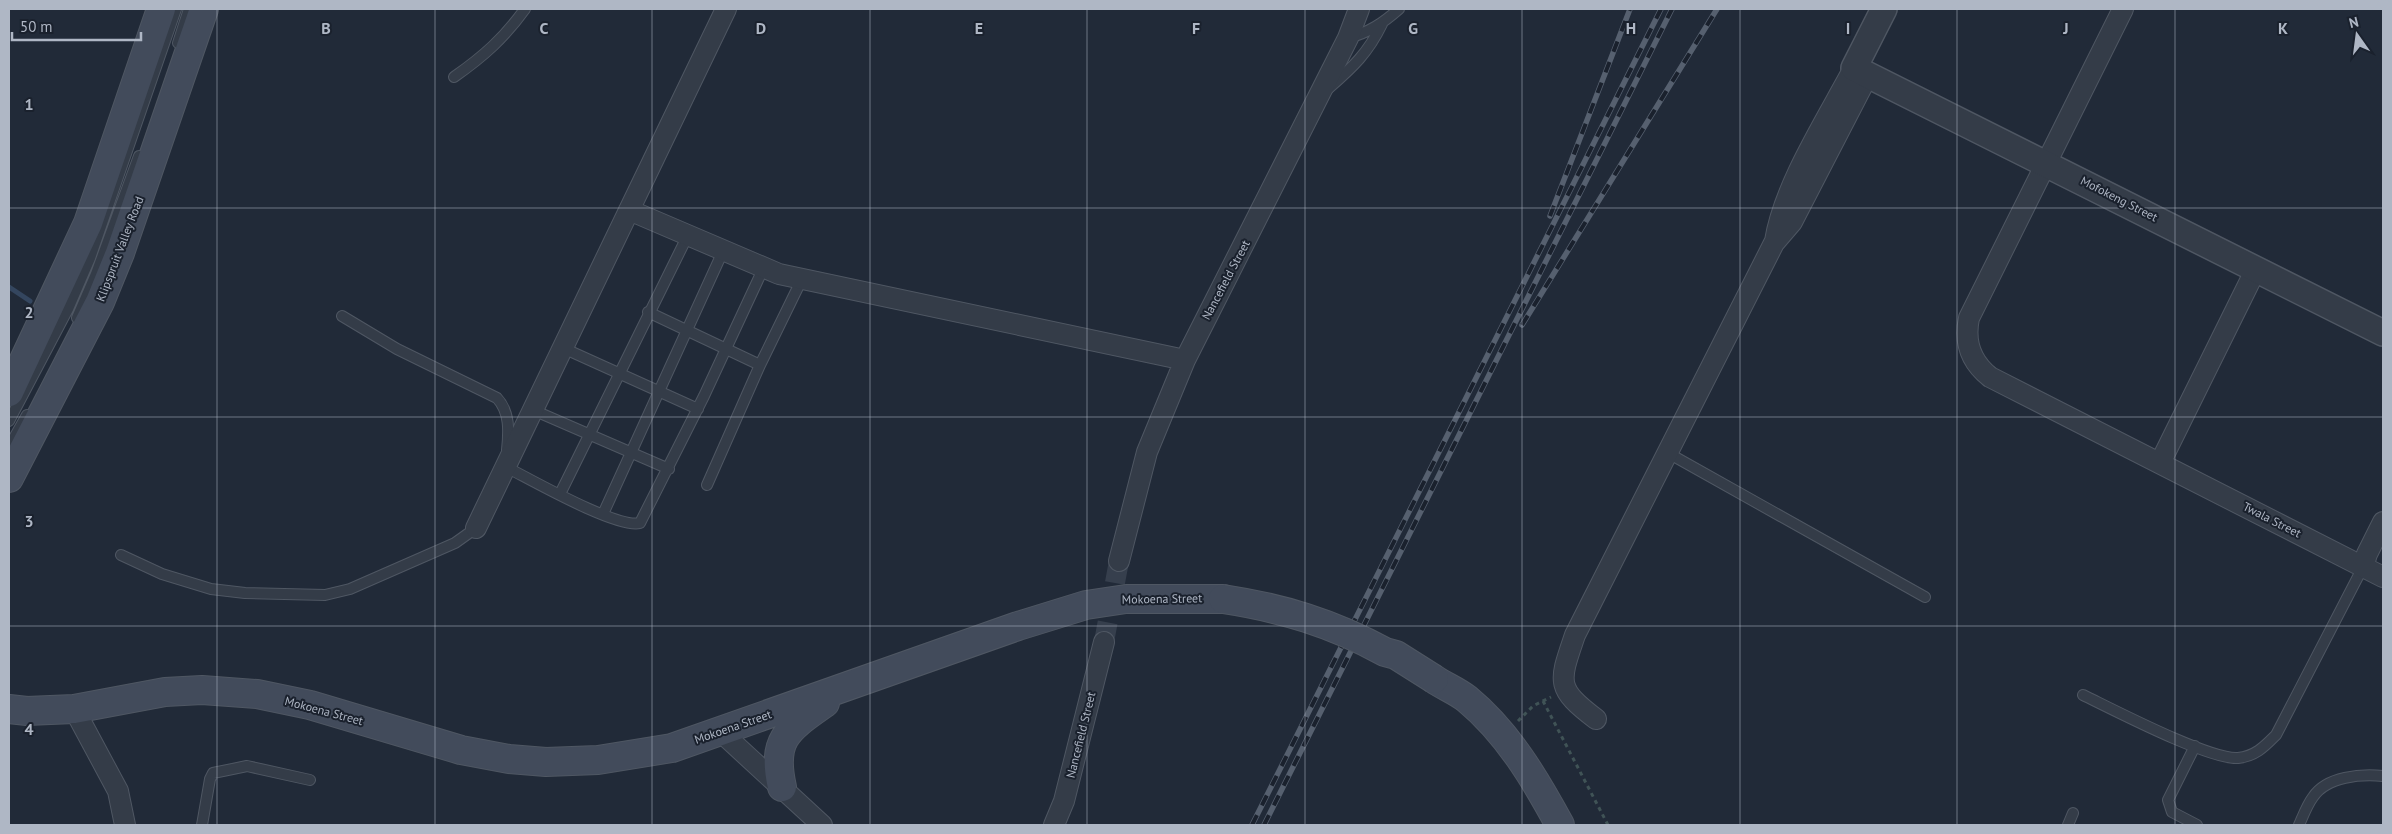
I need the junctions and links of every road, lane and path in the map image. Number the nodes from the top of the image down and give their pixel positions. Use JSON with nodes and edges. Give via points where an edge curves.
{"nodes":[{"id":1,"x":161,"y":9,"type":"edge"},
{"id":2,"x":176,"y":9,"type":"edge"},
{"id":3,"x":190,"y":9,"type":"edge"},
{"id":4,"x":204,"y":9,"type":"edge"},
{"id":5,"x":526,"y":9,"type":"edge"},
{"id":6,"x":726,"y":9,"type":"edge"},
{"id":7,"x":1359,"y":9,"type":"edge"},
{"id":8,"x":1399,"y":9,"type":"edge"},
{"id":9,"x":1884,"y":9,"type":"edge"},
{"id":10,"x":1902,"y":9,"type":"edge"},
{"id":11,"x":2123,"y":9,"type":"edge"},
{"id":12,"x":1382,"y":24,"type":"junction"},
{"id":13,"x":1348,"y":38,"type":"junction"},
{"id":14,"x":175,"y":52,"type":"dead end"},
{"id":15,"x":1861,"y":71,"type":"junction"},
{"id":16,"x":454,"y":76,"type":"dead end"},
{"id":17,"x":1320,"y":95,"type":"junction"},
{"id":18,"x":144,"y":142,"type":"dead end"},
{"id":19,"x":2048,"y":163,"type":"junction"},
{"id":20,"x":629,"y":210,"type":"junction"},
{"id":21,"x":688,"y":235,"type":"junction"},
{"id":22,"x":724,"y":249,"type":"junction"},
{"id":23,"x":764,"y":267,"type":"junction"},
{"id":24,"x":2256,"y":269,"type":"junction"},
{"id":25,"x":802,"y":279,"type":"junction"},
{"id":26,"x":648,"y":312,"type":"junction"},
{"id":27,"x":342,"y":316,"type":"dead end"},
{"id":28,"x":72,"y":329,"type":"dead end"},
{"id":29,"x":689,"y":329,"type":"junction"},
{"id":30,"x":2383,"y":333,"type":"edge"},
{"id":31,"x":563,"y":348,"type":"junction"},
{"id":32,"x":726,"y":349,"type":"junction"},
{"id":33,"x":1185,"y":360,"type":"junction"},
{"id":34,"x":760,"y":364,"type":"junction"},
{"id":35,"x":618,"y":373,"type":"junction"},
{"id":36,"x":660,"y":391,"type":"junction"},
{"id":37,"x":9,"y":392,"type":"edge"},
{"id":38,"x":32,"y":404,"type":"dead end"},
{"id":39,"x":698,"y":409,"type":"junction"},
{"id":40,"x":533,"y":410,"type":"junction"},
{"id":41,"x":9,"y":421,"type":"edge"},
{"id":42,"x":588,"y":434,"type":"junction"},
{"id":43,"x":9,"y":447,"type":"edge"},
{"id":44,"x":630,"y":452,"type":"junction"},
{"id":45,"x":1668,"y":453,"type":"junction"},
{"id":46,"x":2160,"y":464,"type":"junction"},
{"id":47,"x":506,"y":467,"type":"junction"},
{"id":48,"x":668,"y":468,"type":"junction"},
{"id":49,"x":9,"y":478,"type":"edge"},
{"id":50,"x":707,"y":485,"type":"dead end"},
{"id":51,"x":560,"y":494,"type":"junction"},
{"id":52,"x":603,"y":514,"type":"junction"},
{"id":53,"x":2383,"y":522,"type":"edge"},
{"id":54,"x":476,"y":528,"type":"joint"},
{"id":55,"x":121,"y":555,"type":"dead end"},
{"id":56,"x":1119,"y":561,"type":"tunnel mouth"},
{"id":57,"x":2363,"y":567,"type":"junction"},
{"id":58,"x":2383,"y":577,"type":"edge"},
{"id":59,"x":1925,"y":597,"type":"dead end"},
{"id":60,"x":1104,"y":642,"type":"tunnel mouth"},
{"id":61,"x":846,"y":688,"type":"junction"},
{"id":62,"x":2083,"y":695,"type":"dead end"},
{"id":63,"x":1460,"y":704,"type":"junction"},
{"id":64,"x":9,"y":709,"type":"edge"},
{"id":65,"x":74,"y":709,"type":"junction"},
{"id":66,"x":1596,"y":719,"type":"dead end"},
{"id":67,"x":1516,"y":723,"type":"dead end"},
{"id":68,"x":721,"y":732,"type":"junction"},
{"id":69,"x":2195,"y":746,"type":"junction"},
{"id":70,"x":2383,"y":776,"type":"edge"},
{"id":71,"x":310,"y":780,"type":"dead end"},
{"id":72,"x":782,"y":787,"type":"junction"},
{"id":73,"x":2073,"y":813,"type":"dead end"},
{"id":74,"x":125,"y":825,"type":"edge"},
{"id":75,"x":202,"y":825,"type":"edge"},
{"id":76,"x":822,"y":825,"type":"edge"},
{"id":77,"x":1054,"y":825,"type":"edge"},
{"id":78,"x":1541,"y":825,"type":"edge"},
{"id":79,"x":1560,"y":825,"type":"edge"},
{"id":80,"x":1608,"y":825,"type":"edge"},
{"id":81,"x":2068,"y":825,"type":"edge"},
{"id":82,"x":2197,"y":825,"type":"edge"},
{"id":83,"x":2299,"y":825,"type":"edge"}],
"edges":[{"from":1,"to":37,"type":"main road","via":[[88,223]]},
{"from":2,"to":41,"type":"lane","name":"Klipspruit Valley Road","via":[[90,258],[68,308]]},
{"from":3,"to":14,"type":"lane"},
{"from":4,"to":49,"type":"main road","name":"Klipspruit Valley Road","via":[[120,253],[95,311]]},
{"from":5,"to":16,"type":"lane","via":[[502,40]]},
{"from":6,"to":20,"type":"street"},
{"from":7,"to":13,"type":"street","name":"Nancefield Street"},
{"from":8,"to":12,"type":"lane"},
{"from":9,"to":15,"type":"street"},
{"from":10,"to":15,"type":"street"},
{"from":11,"to":19,"type":"street"},
{"from":12,"to":13,"type":"lane","via":[[1367,33]]},
{"from":12,"to":17,"type":"lane","via":[[1358,63]]},
{"from":13,"to":17,"type":"street","name":"Nancefield Street"},
{"from":15,"to":19,"type":"street","name":"Mofokeng Street"},
{"from":15,"to":45,"type":"street","via":[[1790,191],[1779,216],[1774,243]]},
{"from":17,"to":33,"type":"street","name":"Nancefield Street"},
{"from":18,"to":28,"type":"lane","name":"Klipspruit Valley Road","via":[[96,274]]},
{"from":19,"to":24,"type":"street","name":"Mofokeng Street"},
{"from":19,"to":46,"type":"street","name":"Twala Street","via":[[1969,318],[1966,329],[1969,351],[1981,370],[1990,377]]},
{"from":20,"to":21,"type":"street"},
{"from":20,"to":31,"type":"street"},
{"from":21,"to":22,"type":"street"},
{"from":21,"to":26,"type":"lane"},
{"from":22,"to":23,"type":"street"},
{"from":22,"to":29,"type":"lane"},
{"from":23,"to":25,"type":"street"},
{"from":23,"to":32,"type":"lane"},
{"from":24,"to":30,"type":"street","name":"Mofokeng Street"},
{"from":24,"to":46,"type":"street"},
{"from":25,"to":33,"type":"street"},
{"from":25,"to":34,"type":"lane"},
{"from":26,"to":29,"type":"lane"},
{"from":26,"to":35,"type":"lane"},
{"from":27,"to":47,"type":"lane","via":[[397,350],[503,404],[508,425]]},
{"from":29,"to":32,"type":"lane"},
{"from":29,"to":36,"type":"lane"},
{"from":31,"to":35,"type":"lane"},
{"from":31,"to":40,"type":"street"},
{"from":32,"to":34,"type":"lane"},
{"from":32,"to":39,"type":"lane"},
{"from":33,"to":56,"type":"street","name":"Nancefield Street","via":[[1147,452]]},
{"from":34,"to":50,"type":"lane"},
{"from":35,"to":36,"type":"lane"},
{"from":35,"to":42,"type":"lane"},
{"from":36,"to":39,"type":"lane"},
{"from":36,"to":44,"type":"lane"},
{"from":38,"to":43,"type":"lane"},
{"from":39,"to":48,"type":"lane"},
{"from":40,"to":42,"type":"lane"},
{"from":40,"to":47,"type":"street"},
{"from":42,"to":44,"type":"lane"},
{"from":42,"to":51,"type":"lane"},
{"from":44,"to":48,"type":"lane"},
{"from":44,"to":52,"type":"lane"},
{"from":45,"to":59,"type":"lane"},
{"from":45,"to":66,"type":"street","via":[[1575,635],[1563,673],[1568,696]]},
{"from":46,"to":57,"type":"street","name":"Twala Street"},
{"from":47,"to":51,"type":"lane"},
{"from":47,"to":54,"type":"street"},
{"from":48,"to":52,"type":"lane","via":[[640,523],[622,522]]},
{"from":51,"to":52,"type":"lane"},
{"from":53,"to":57,"type":"street"},
{"from":54,"to":55,"type":"lane","via":[[455,543],[350,589],[325,595],[211,589],[162,574]]},
{"from":57,"to":58,"type":"street","name":"Twala Street"},
{"from":57,"to":69,"type":"lane","via":[[2276,735],[2264,748],[2253,755],[2237,758],[2223,757]]},
{"from":60,"to":77,"type":"street","name":"Nancefield Street","via":[[1064,801]]},
{"from":61,"to":63,"type":"main road","name":"Mokoena Street","bridge":true,"via":[[1086,605],[1126,599],[1223,599],[1272,607],[1318,620],[1396,655],[1434,680]]},
{"from":61,"to":68,"type":"main road","name":"Mokoena Street"},
{"from":61,"to":72,"type":"main road","via":[[812,712],[784,739],[778,753]]},
{"from":62,"to":69,"type":"lane"},
{"from":63,"to":78,"type":"main road","name":"Mokoena Street","via":[[1501,760]]},
{"from":63,"to":79,"type":"main road","name":"Mokoena Street","via":[[1513,747]]},
{"from":64,"to":65,"type":"main road","name":"Mokoena Street"},
{"from":65,"to":68,"type":"main road","name":"Mokoena Street","via":[[165,692],[202,690],[257,694],[310,706],[460,750],[546,762],[640,754],[672,748]]},
{"from":65,"to":74,"type":"street","via":[[118,791]]},
{"from":67,"to":80,"type":"path","via":[[1533,706],[1544,701]]},
{"from":68,"to":72,"type":"street"},
{"from":69,"to":82,"type":"lane","via":[[2168,800],[2172,812]]},
{"from":70,"to":83,"type":"lane","via":[[2363,774],[2328,785],[2314,795]]},
{"from":71,"to":75,"type":"lane","via":[[247,766],[213,773]]},
{"from":72,"to":76,"type":"street"},
{"from":73,"to":81,"type":"lane"}]}
